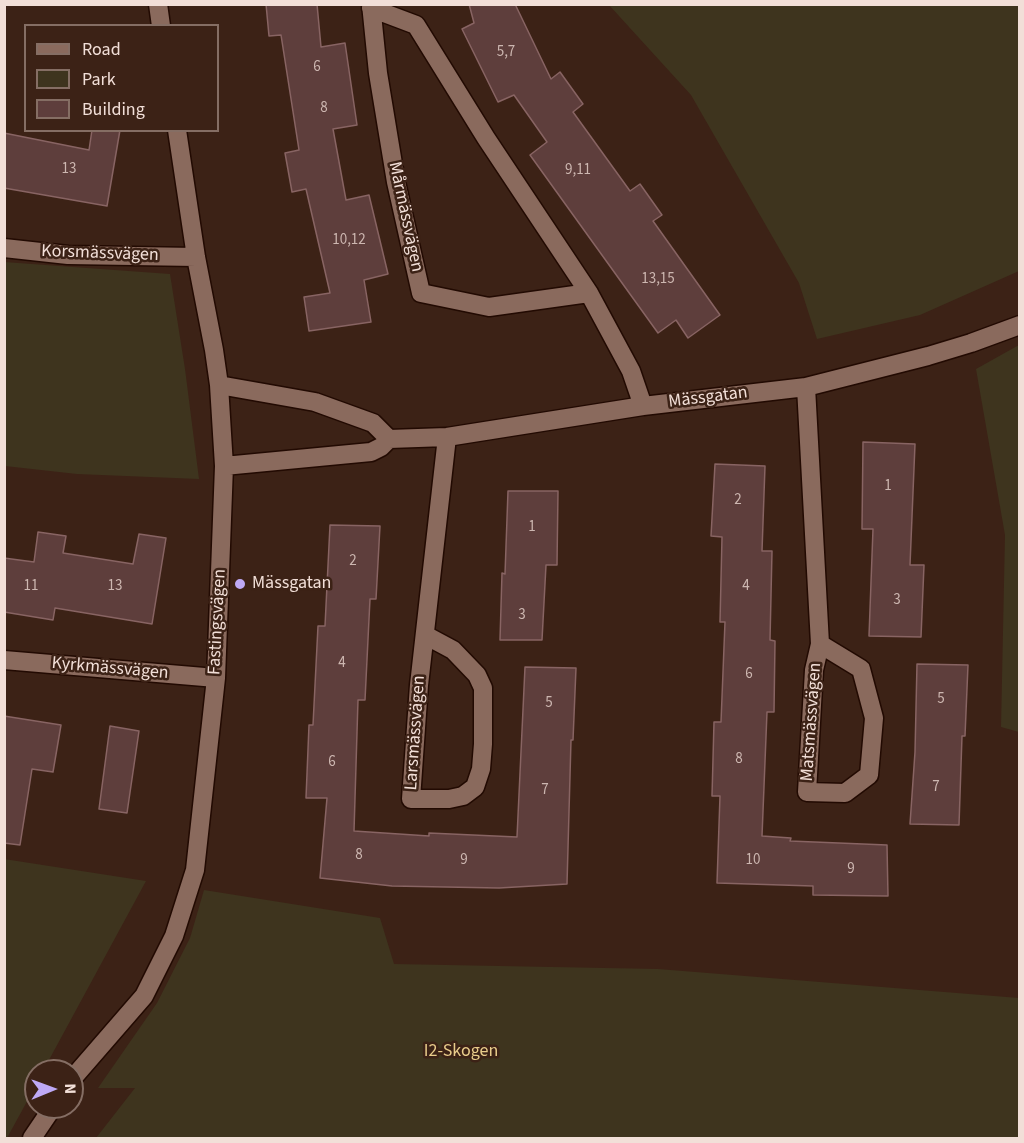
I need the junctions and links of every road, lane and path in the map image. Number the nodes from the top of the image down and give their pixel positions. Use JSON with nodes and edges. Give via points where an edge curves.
{"nodes":[{"id":1,"x":158,"y":4,"type":"edge"},
{"id":2,"x":371,"y":6,"type":"edge"},
{"id":3,"x":161,"y":24,"type":"edge"},
{"id":4,"x":177,"y":132,"type":"edge"},
{"id":5,"x":4,"y":249,"type":"edge"},
{"id":6,"x":196,"y":257,"type":"junction"},
{"id":7,"x":589,"y":293,"type":"junction"},
{"id":8,"x":1020,"y":325,"type":"edge"},
{"id":9,"x":219,"y":385,"type":"junction"},
{"id":10,"x":806,"y":387,"type":"junction"},
{"id":11,"x":643,"y":406,"type":"junction"},
{"id":12,"x":447,"y":437,"type":"junction"},
{"id":13,"x":389,"y":439,"type":"junction"},
{"id":14,"x":224,"y":466,"type":"junction"},
{"id":15,"x":426,"y":635,"type":"junction"},
{"id":16,"x":820,"y":644,"type":"junction"},
{"id":17,"x":4,"y":660,"type":"edge"},
{"id":18,"x":216,"y":678,"type":"junction"},
{"id":19,"x":84,"y":1065,"type":"edge"},
{"id":20,"x":45,"y":1119,"type":"edge"},
{"id":21,"x":32,"y":1138,"type":"edge"}],
"edges":[{"from":1,"to":3,"type":"street"},
{"from":2,"to":7,"type":"street","name":"Mårmässvägen","via":[[416,25]]},
{"from":2,"to":7,"type":"street","name":"Mårmässvägen","via":[[396,182],[421,293],[489,307]]},
{"from":4,"to":6,"type":"street","name":"Fastingsvägen"},
{"from":5,"to":6,"type":"street","name":"Korsmässvägen","via":[[68,255]]},
{"from":6,"to":9,"type":"street","name":"Fastingsvägen"},
{"from":7,"to":11,"type":"street","name":"Mårmässvägen","via":[[631,371]]},
{"from":8,"to":10,"type":"street","name":"Mässgatan","via":[[928,356]]},
{"from":9,"to":13,"type":"street","via":[[315,402],[373,423]]},
{"from":9,"to":14,"type":"street","name":"Fastingsvägen"},
{"from":10,"to":11,"type":"street","name":"Mässgatan"},
{"from":10,"to":16,"type":"street","name":"Matsmässvägen"},
{"from":11,"to":12,"type":"street","name":"Mässgatan"},
{"from":12,"to":13,"type":"street","name":"Mässgatan"},
{"from":12,"to":15,"type":"street","name":"Larsmässvägen"},
{"from":13,"to":14,"type":"street","name":"Mässgatan","via":[[371,452]]},
{"from":14,"to":18,"type":"street","name":"Fastingsvägen"},
{"from":15,"to":15,"type":"street","name":"Larsmässvägen","via":[[411,799],[449,799],[463,796],[475,787],[481,769],[483,688],[469,664]]},
{"from":16,"to":16,"type":"street","name":"Matsmässvägen","via":[[814,670],[807,792],[845,793],[869,775],[874,718],[861,669]]},
{"from":17,"to":18,"type":"street","name":"Kyrkmässvägen"},
{"from":18,"to":19,"type":"street","name":"Fastingsvägen","via":[[195,870],[174,936],[144,996]]},
{"from":20,"to":21,"type":"street"}]}
